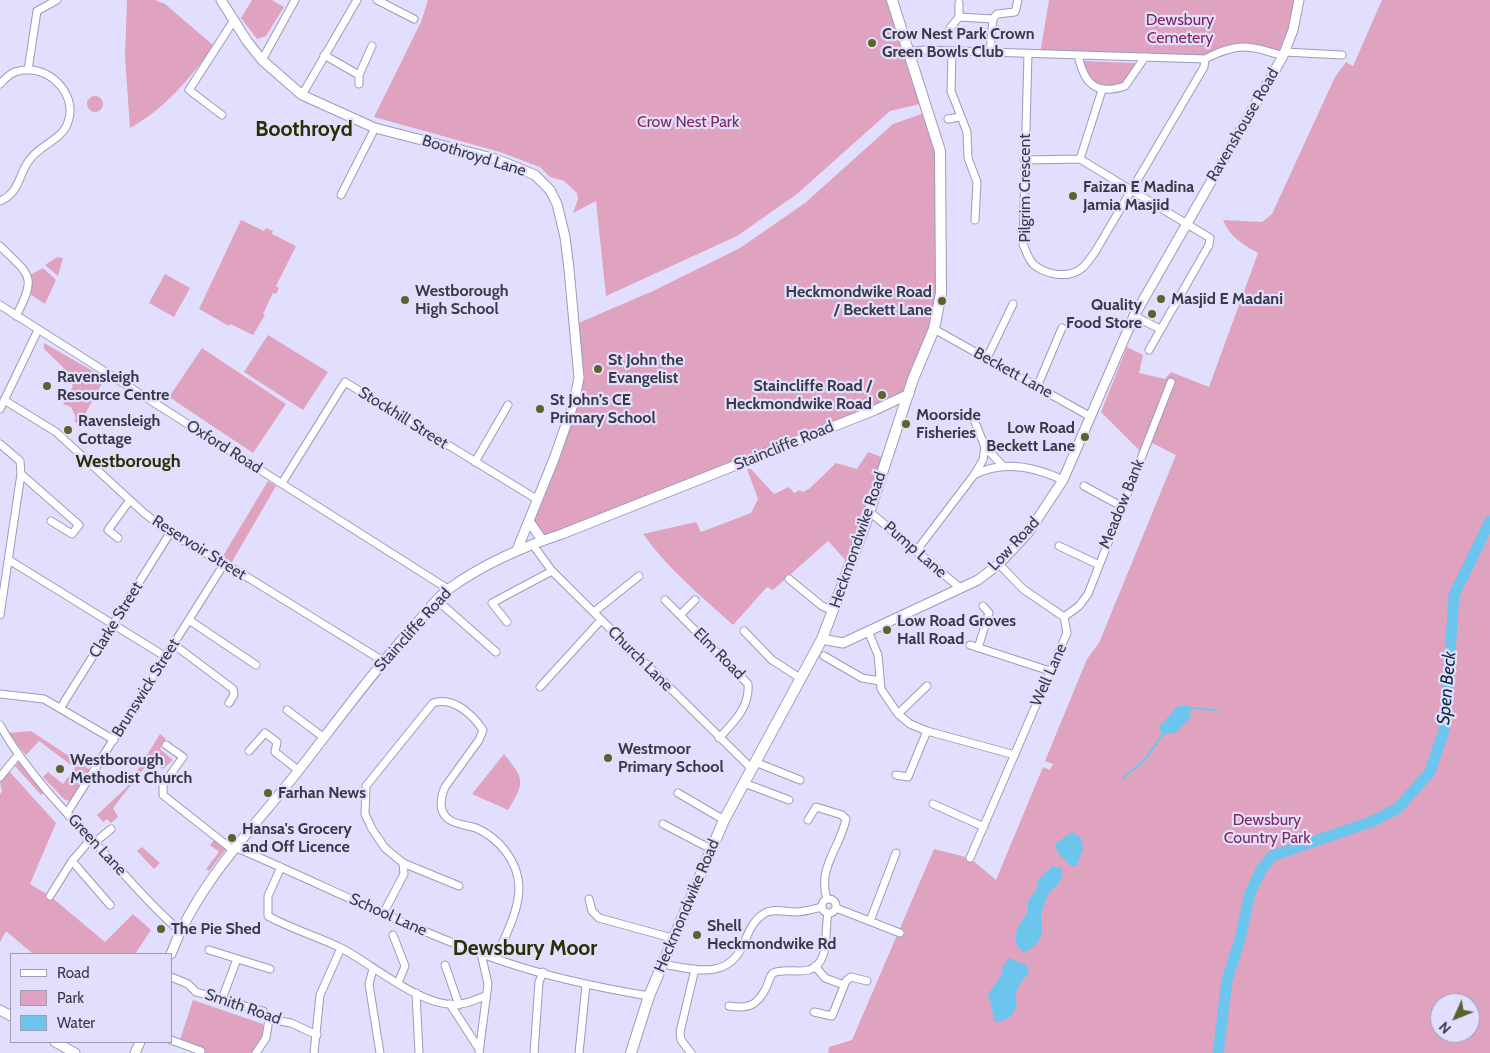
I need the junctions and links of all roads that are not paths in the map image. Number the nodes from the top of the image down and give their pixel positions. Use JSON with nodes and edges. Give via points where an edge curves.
{"nodes":[{"id":1,"x":57,"y":0,"type":"edge"},
{"id":2,"x":221,"y":0,"type":"edge"},
{"id":3,"x":295,"y":0,"type":"edge"},
{"id":4,"x":357,"y":0,"type":"edge"},
{"id":5,"x":378,"y":0,"type":"edge"},
{"id":6,"x":892,"y":0,"type":"edge"},
{"id":7,"x":1018,"y":0,"type":"edge"},
{"id":8,"x":1299,"y":0,"type":"edge"},
{"id":9,"x":959,"y":3,"type":"dead end"},
{"id":10,"x":960,"y":17,"type":"junction"},
{"id":11,"x":414,"y":19,"type":"dead end"},
{"id":12,"x":993,"y":19,"type":"junction"},
{"id":13,"x":234,"y":20,"type":"junction"},
{"id":14,"x":950,"y":28,"type":"dead end"},
{"id":15,"x":372,"y":46,"type":"dead end"},
{"id":16,"x":952,"y":51,"type":"junction"},
{"id":17,"x":908,"y":52,"type":"junction"},
{"id":18,"x":990,"y":52,"type":"junction"},
{"id":19,"x":1028,"y":53,"type":"junction"},
{"id":20,"x":1284,"y":54,"type":"junction"},
{"id":21,"x":324,"y":55,"type":"junction"},
{"id":22,"x":1078,"y":55,"type":"junction"},
{"id":23,"x":1342,"y":55,"type":"dead end"},
{"id":24,"x":1145,"y":57,"type":"junction"},
{"id":25,"x":1205,"y":59,"type":"junction"},
{"id":26,"x":262,"y":60,"type":"junction"},
{"id":27,"x":28,"y":70,"type":"junction"},
{"id":28,"x":359,"y":75,"type":"junction"},
{"id":29,"x":0,"y":84,"type":"edge"},
{"id":30,"x":359,"y":84,"type":"dead end"},
{"id":31,"x":1102,"y":90,"type":"junction"},
{"id":32,"x":302,"y":95,"type":"junction"},
{"id":33,"x":222,"y":115,"type":"dead end"},
{"id":34,"x":960,"y":117,"type":"junction"},
{"id":35,"x":948,"y":119,"type":"dead end"},
{"id":36,"x":375,"y":128,"type":"junction"},
{"id":37,"x":1080,"y":159,"type":"junction"},
{"id":38,"x":1024,"y":160,"type":"junction"},
{"id":39,"x":1132,"y":190,"type":"junction"},
{"id":40,"x":341,"y":195,"type":"dead end"},
{"id":41,"x":0,"y":201,"type":"edge"},
{"id":42,"x":975,"y":220,"type":"dead end"},
{"id":43,"x":1187,"y":223,"type":"junction"},
{"id":44,"x":0,"y":246,"type":"edge"},
{"id":45,"x":1012,"y":304,"type":"dead end"},
{"id":46,"x":0,"y":305,"type":"edge"},
{"id":47,"x":16,"y":316,"type":"junction"},
{"id":48,"x":1134,"y":316,"type":"junction"},
{"id":49,"x":1062,"y":328,"type":"dead end"},
{"id":50,"x":1160,"y":329,"type":"junction"},
{"id":51,"x":38,"y":330,"type":"junction"},
{"id":52,"x":934,"y":330,"type":"junction"},
{"id":53,"x":1118,"y":350,"type":"joint"},
{"id":54,"x":1148,"y":350,"type":"dead end"},
{"id":55,"x":986,"y":358,"type":"junction"},
{"id":56,"x":1172,"y":382,"type":"dead end"},
{"id":57,"x":1037,"y":387,"type":"junction"},
{"id":58,"x":909,"y":394,"type":"junction"},
{"id":59,"x":4,"y":400,"type":"junction"},
{"id":60,"x":508,"y":405,"type":"dead end"},
{"id":61,"x":0,"y":409,"type":"edge"},
{"id":62,"x":973,"y":417,"type":"dead end"},
{"id":63,"x":1091,"y":417,"type":"junction"},
{"id":64,"x":0,"y":444,"type":"edge"},
{"id":65,"x":985,"y":446,"type":"junction"},
{"id":66,"x":475,"y":462,"type":"junction"},
{"id":67,"x":1003,"y":466,"type":"junction"},
{"id":68,"x":21,"y":474,"type":"junction"},
{"id":69,"x":974,"y":475,"type":"junction"},
{"id":70,"x":1063,"y":480,"type":"junction"},
{"id":71,"x":282,"y":482,"type":"junction"},
{"id":72,"x":1084,"y":486,"type":"dead end"},
{"id":73,"x":130,"y":500,"type":"junction"},
{"id":74,"x":538,"y":500,"type":"junction"},
{"id":75,"x":1121,"y":506,"type":"junction"},
{"id":76,"x":870,"y":512,"type":"junction"},
{"id":77,"x":51,"y":521,"type":"dead end"},
{"id":78,"x":529,"y":521,"type":"junction"},
{"id":79,"x":170,"y":533,"type":"junction"},
{"id":80,"x":118,"y":538,"type":"dead end"},
{"id":81,"x":542,"y":540,"type":"junction"},
{"id":82,"x":533,"y":544,"type":"junction"},
{"id":83,"x":1059,"y":546,"type":"dead end"},
{"id":84,"x":516,"y":550,"type":"junction"},
{"id":85,"x":917,"y":550,"type":"junction"},
{"id":86,"x":9,"y":560,"type":"junction"},
{"id":87,"x":224,"y":564,"type":"junction"},
{"id":88,"x":999,"y":564,"type":"junction"},
{"id":89,"x":1098,"y":564,"type":"junction"},
{"id":90,"x":552,"y":571,"type":"junction"},
{"id":91,"x":639,"y":576,"type":"dead end"},
{"id":92,"x":789,"y":579,"type":"dead end"},
{"id":93,"x":960,"y":588,"type":"junction"},
{"id":94,"x":448,"y":589,"type":"junction"},
{"id":95,"x":665,"y":600,"type":"dead end"},
{"id":96,"x":695,"y":600,"type":"dead end"},
{"id":97,"x":438,"y":601,"type":"junction"},
{"id":98,"x":983,"y":606,"type":"dead end"},
{"id":99,"x":834,"y":611,"type":"junction"},
{"id":100,"x":594,"y":612,"type":"junction"},
{"id":101,"x":0,"y":614,"type":"edge"},
{"id":102,"x":680,"y":615,"type":"junction"},
{"id":103,"x":1064,"y":617,"type":"junction"},
{"id":104,"x":189,"y":620,"type":"junction"},
{"id":105,"x":601,"y":620,"type":"junction"},
{"id":106,"x":506,"y":622,"type":"dead end"},
{"id":107,"x":113,"y":624,"type":"junction"},
{"id":108,"x":744,"y":631,"type":"dead end"},
{"id":109,"x":868,"y":631,"type":"junction"},
{"id":110,"x":822,"y":639,"type":"junction"},
{"id":111,"x":173,"y":644,"type":"junction"},
{"id":112,"x":970,"y":645,"type":"dead end"},
{"id":113,"x":978,"y":648,"type":"junction"},
{"id":114,"x":496,"y":652,"type":"dead end"},
{"id":115,"x":824,"y":656,"type":"dead end"},
{"id":116,"x":166,"y":657,"type":"junction"},
{"id":117,"x":383,"y":661,"type":"junction"},
{"id":118,"x":256,"y":665,"type":"dead end"},
{"id":119,"x":1050,"y":671,"type":"junction"},
{"id":120,"x":800,"y":678,"type":"junction"},
{"id":121,"x":880,"y":680,"type":"junction"},
{"id":122,"x":927,"y":686,"type":"dead end"},
{"id":123,"x":540,"y":687,"type":"dead end"},
{"id":124,"x":0,"y":694,"type":"edge"},
{"id":125,"x":229,"y":703,"type":"dead end"},
{"id":126,"x":61,"y":707,"type":"junction"},
{"id":127,"x":287,"y":710,"type":"dead end"},
{"id":128,"x":898,"y":714,"type":"junction"},
{"id":129,"x":0,"y":725,"type":"edge"},
{"id":130,"x":927,"y":731,"type":"junction"},
{"id":131,"x":323,"y":737,"type":"junction"},
{"id":132,"x":719,"y":738,"type":"junction"},
{"id":133,"x":114,"y":740,"type":"junction"},
{"id":134,"x":166,"y":745,"type":"dead end"},
{"id":135,"x":249,"y":751,"type":"dead end"},
{"id":136,"x":18,"y":755,"type":"junction"},
{"id":137,"x":1015,"y":755,"type":"junction"},
{"id":138,"x":753,"y":766,"type":"junction"},
{"id":139,"x":298,"y":770,"type":"junction"},
{"id":140,"x":896,"y":775,"type":"dead end"},
{"id":141,"x":0,"y":777,"type":"edge"},
{"id":142,"x":800,"y":780,"type":"dead end"},
{"id":143,"x":744,"y":783,"type":"junction"},
{"id":144,"x":678,"y":793,"type":"dead end"},
{"id":145,"x":789,"y":800,"type":"dead end"},
{"id":146,"x":933,"y":804,"type":"dead end"},
{"id":147,"x":67,"y":812,"type":"junction"},
{"id":148,"x":724,"y":820,"type":"junction"},
{"id":149,"x":808,"y":820,"type":"dead end"},
{"id":150,"x":662,"y":824,"type":"dead end"},
{"id":151,"x":984,"y":827,"type":"junction"},
{"id":152,"x":111,"y":829,"type":"dead end"},
{"id":153,"x":93,"y":841,"type":"junction"},
{"id":154,"x":235,"y":849,"type":"junction"},
{"id":155,"x":711,"y":849,"type":"junction"},
{"id":156,"x":896,"y":853,"type":"dead end"},
{"id":157,"x":970,"y":858,"type":"dead end"},
{"id":158,"x":72,"y":861,"type":"junction"},
{"id":159,"x":403,"y":863,"type":"junction"},
{"id":160,"x":281,"y":867,"type":"junction"},
{"id":161,"x":459,"y":886,"type":"dead end"},
{"id":162,"x":50,"y":896,"type":"dead end"},
{"id":163,"x":827,"y":899,"type":"junction"},
{"id":164,"x":589,"y":900,"type":"dead end"},
{"id":165,"x":110,"y":905,"type":"dead end"},
{"id":166,"x":822,"y":907,"type":"junction"},
{"id":167,"x":836,"y":908,"type":"junction"},
{"id":168,"x":384,"y":912,"type":"junction"},
{"id":169,"x":828,"y":913,"type":"junction"},
{"id":170,"x":870,"y":921,"type":"junction"},
{"id":171,"x":180,"y":931,"type":"junction"},
{"id":172,"x":900,"y":933,"type":"dead end"},
{"id":173,"x":393,"y":935,"type":"dead end"},
{"id":174,"x":672,"y":938,"type":"junction"},
{"id":175,"x":341,"y":948,"type":"junction"},
{"id":176,"x":209,"y":950,"type":"dead end"},
{"id":177,"x":171,"y":953,"type":"edge"},
{"id":178,"x":481,"y":953,"type":"junction"},
{"id":179,"x":237,"y":959,"type":"junction"},
{"id":180,"x":496,"y":959,"type":"junction"},
{"id":181,"x":662,"y":964,"type":"junction"},
{"id":182,"x":445,"y":966,"type":"dead end"},
{"id":183,"x":815,"y":966,"type":"junction"},
{"id":184,"x":270,"y":969,"type":"dead end"},
{"id":185,"x":695,"y":969,"type":"junction"},
{"id":186,"x":374,"y":970,"type":"junction"},
{"id":187,"x":543,"y":972,"type":"junction"},
{"id":188,"x":172,"y":977,"type":"edge"},
{"id":189,"x":868,"y":981,"type":"dead end"},
{"id":190,"x":398,"y":983,"type":"junction"},
{"id":191,"x":586,"y":985,"type":"junction"},
{"id":192,"x":844,"y":985,"type":"junction"},
{"id":193,"x":416,"y":993,"type":"junction"},
{"id":194,"x":485,"y":996,"type":"junction"},
{"id":195,"x":649,"y":996,"type":"junction"},
{"id":196,"x":222,"y":999,"type":"junction"},
{"id":197,"x":450,"y":1004,"type":"junction"},
{"id":198,"x":459,"y":1005,"type":"junction"},
{"id":199,"x":729,"y":1006,"type":"dead end"},
{"id":200,"x":814,"y":1012,"type":"dead end"},
{"id":201,"x":269,"y":1019,"type":"junction"},
{"id":202,"x":316,"y":1034,"type":"junction"},
{"id":203,"x":172,"y":1040,"type":"edge"},
{"id":204,"x":57,"y":1043,"type":"edge"},
{"id":205,"x":479,"y":1051,"type":"edge"},
{"id":206,"x":201,"y":1052,"type":"dead end"},
{"id":207,"x":75,"y":1053,"type":"edge"},
{"id":208,"x":256,"y":1053,"type":"edge"},
{"id":209,"x":314,"y":1053,"type":"edge"},
{"id":210,"x":380,"y":1053,"type":"edge"},
{"id":211,"x":419,"y":1053,"type":"edge"},
{"id":212,"x":534,"y":1053,"type":"edge"},
{"id":213,"x":579,"y":1053,"type":"edge"},
{"id":214,"x":631,"y":1053,"type":"edge"},
{"id":215,"x":691,"y":1053,"type":"edge"}],
"edges":[{"from":1,"to":27,"type":"street","via":[[37,11]]},
{"from":2,"to":13,"type":"street","name":"Boothroyd Lane"},
{"from":3,"to":26,"type":"street"},
{"from":4,"to":21,"type":"street"},
{"from":5,"to":11,"type":"street"},
{"from":6,"to":17,"type":"main road","name":"Heckmondwike Road"},
{"from":7,"to":12,"type":"street","via":[[1015,12],[996,14]]},
{"from":8,"to":20,"type":"street","name":"Ravenshouse Road"},
{"from":9,"to":10,"type":"street"},
{"from":10,"to":12,"type":"street"},
{"from":10,"to":14,"type":"street"},
{"from":12,"to":18,"type":"street"},
{"from":13,"to":26,"type":"street","name":"Boothroyd Lane"},
{"from":13,"to":33,"type":"street","via":[[189,90]]},
{"from":15,"to":28,"type":"street"},
{"from":16,"to":17,"type":"street"},
{"from":16,"to":18,"type":"street"},
{"from":16,"to":34,"type":"street","via":[[951,91]]},
{"from":17,"to":52,"type":"main road","name":"Heckmondwike Road","via":[[940,151],[941,293]]},
{"from":18,"to":19,"type":"street"},
{"from":19,"to":22,"type":"street"},
{"from":19,"to":38,"type":"street","name":"Pilgrim Crescent"},
{"from":20,"to":23,"type":"street"},
{"from":20,"to":25,"type":"street","via":[[1256,47],[1228,47]]},
{"from":20,"to":43,"type":"street","name":"Ravenshouse Road"},
{"from":21,"to":28,"type":"street"},
{"from":21,"to":32,"type":"street"},
{"from":22,"to":24,"type":"street"},
{"from":22,"to":31,"type":"street","via":[[1090,84]]},
{"from":24,"to":25,"type":"street"},
{"from":24,"to":31,"type":"street","via":[[1125,86]]},
{"from":25,"to":39,"type":"street","name":"Pilgrim Crescent","via":[[1204,67]]},
{"from":26,"to":32,"type":"street","name":"Boothroyd Lane"},
{"from":27,"to":29,"type":"street","via":[[16,71]]},
{"from":27,"to":41,"type":"street","via":[[42,72],[62,87],[70,103],[70,116],[63,132],[28,160],[16,190]]},
{"from":28,"to":30,"type":"street"},
{"from":31,"to":37,"type":"street"},
{"from":32,"to":36,"type":"street","name":"Boothroyd Lane"},
{"from":34,"to":35,"type":"street"},
{"from":34,"to":42,"type":"street","via":[[966,132],[968,158],[977,182]]},
{"from":36,"to":40,"type":"street"},
{"from":36,"to":74,"type":"street","name":"Boothroyd Lane","via":[[496,160],[535,175],[558,204],[570,269],[578,378],[574,402]]},
{"from":37,"to":38,"type":"street"},
{"from":37,"to":39,"type":"street"},
{"from":38,"to":39,"type":"street","name":"Pilgrim Crescent","via":[[1023,244],[1034,265],[1047,272],[1063,275],[1082,268]]},
{"from":39,"to":43,"type":"street"},
{"from":43,"to":48,"type":"street","name":"Ravenshouse Road"},
{"from":43,"to":50,"type":"street","via":[[1210,238],[1209,245]]},
{"from":44,"to":47,"type":"street","via":[[28,274],[27,293]]},
{"from":45,"to":55,"type":"street"},
{"from":46,"to":47,"type":"street","name":"Oxford Road"},
{"from":47,"to":51,"type":"street","name":"Oxford Road"},
{"from":48,"to":50,"type":"street"},
{"from":48,"to":53,"type":"street","name":"Ravenshouse Road"},
{"from":49,"to":57,"type":"street"},
{"from":50,"to":54,"type":"street"},
{"from":51,"to":59,"type":"street"},
{"from":51,"to":71,"type":"street","name":"Oxford Road"},
{"from":52,"to":55,"type":"street","name":"Beckett Lane"},
{"from":52,"to":58,"type":"main road","name":"Heckmondwike Road"},
{"from":53,"to":63,"type":"street","name":"Low Road"},
{"from":55,"to":57,"type":"street","name":"Beckett Lane"},
{"from":56,"to":75,"type":"street","name":"Meadow Bank"},
{"from":57,"to":63,"type":"street","name":"Beckett Lane"},
{"from":58,"to":76,"type":"main road","name":"Heckmondwike Road"},
{"from":58,"to":81,"type":"street","name":"Staincliffe Road"},
{"from":59,"to":61,"type":"street"},
{"from":59,"to":73,"type":"street","name":"Reservoir Street","via":[[56,432]]},
{"from":60,"to":66,"type":"street"},
{"from":62,"to":65,"type":"street"},
{"from":63,"to":70,"type":"street","name":"Low Road"},
{"from":64,"to":68,"type":"street","via":[[21,463]]},
{"from":65,"to":67,"type":"street"},
{"from":65,"to":69,"type":"street","via":[[983,460]]},
{"from":66,"to":71,"type":"street","name":"Stockhill Street","via":[[345,382]]},
{"from":66,"to":74,"type":"street","name":"Stockhill Street"},
{"from":67,"to":69,"type":"street","via":[[987,468]]},
{"from":67,"to":70,"type":"street","via":[[1044,471]]},
{"from":68,"to":77,"type":"street","via":[[78,525],[72,534]]},
{"from":68,"to":86,"type":"street"},
{"from":69,"to":85,"type":"street"},
{"from":70,"to":88,"type":"street","name":"Low Road","via":[[1028,533]]},
{"from":71,"to":94,"type":"street","name":"Oxford Road"},
{"from":72,"to":75,"type":"street"},
{"from":73,"to":79,"type":"street","name":"Reservoir Street"},
{"from":73,"to":80,"type":"street","via":[[108,530]]},
{"from":74,"to":78,"type":"street","name":"Boothroyd Lane"},
{"from":75,"to":89,"type":"street","name":"Meadow Bank"},
{"from":76,"to":85,"type":"street","name":"Pump Lane"},
{"from":76,"to":99,"type":"main road","name":"Heckmondwike Road"},
{"from":78,"to":81,"type":"street"},
{"from":78,"to":84,"type":"street","name":"Boothroyd Lane"},
{"from":79,"to":87,"type":"street","name":"Reservoir Street"},
{"from":79,"to":107,"type":"street","name":"Clarke Street"},
{"from":81,"to":82,"type":"street","name":"Staincliffe Road"},
{"from":82,"to":84,"type":"street","name":"Staincliffe Road"},
{"from":82,"to":90,"type":"street","name":"Church Lane"},
{"from":83,"to":89,"type":"street"},
{"from":84,"to":94,"type":"street","name":"Staincliffe Road"},
{"from":85,"to":93,"type":"street","name":"Pump Lane"},
{"from":86,"to":101,"type":"street"},
{"from":86,"to":107,"type":"street"},
{"from":87,"to":104,"type":"street","name":"Brunswick Street"},
{"from":87,"to":117,"type":"street","name":"Reservoir Street"},
{"from":88,"to":93,"type":"street","name":"Low Road","via":[[978,580]]},
{"from":88,"to":103,"type":"street","via":[[1023,589]]},
{"from":89,"to":103,"type":"street","name":"Meadow Bank","via":[[1088,594]]},
{"from":90,"to":100,"type":"street","name":"Church Lane"},
{"from":90,"to":106,"type":"street","via":[[492,603]]},
{"from":91,"to":100,"type":"street"},
{"from":92,"to":99,"type":"street","via":[[822,606]]},
{"from":93,"to":109,"type":"street","name":"Low Road"},
{"from":94,"to":97,"type":"street","name":"Staincliffe Road"},
{"from":95,"to":102,"type":"street","name":"Elm Road"},
{"from":96,"to":102,"type":"street"},
{"from":97,"to":114,"type":"street"},
{"from":97,"to":117,"type":"street","name":"Staincliffe Road"},
{"from":98,"to":113,"type":"street","via":[[989,613]]},
{"from":99,"to":110,"type":"main road","name":"Heckmondwike Road"},
{"from":100,"to":105,"type":"street","name":"Church Lane"},
{"from":102,"to":132,"type":"street","name":"Elm Road","via":[[748,684],[749,696],[744,709]]},
{"from":103,"to":119,"type":"street","name":"Well Lane","via":[[1067,626],[1065,641]]},
{"from":104,"to":111,"type":"street","name":"Brunswick Street"},
{"from":104,"to":118,"type":"street"},
{"from":105,"to":123,"type":"street"},
{"from":105,"to":132,"type":"street","name":"Church Lane"},
{"from":107,"to":116,"type":"street"},
{"from":107,"to":126,"type":"street","name":"Clarke Street"},
{"from":108,"to":120,"type":"street","via":[[772,660]]},
{"from":109,"to":110,"type":"street","name":"Low Road","via":[[843,643]]},
{"from":109,"to":121,"type":"street","via":[[878,655]]},
{"from":110,"to":120,"type":"main road","name":"Heckmondwike Road"},
{"from":111,"to":116,"type":"street","name":"Brunswick Street"},
{"from":111,"to":125,"type":"street","via":[[232,689],[234,695]]},
{"from":112,"to":113,"type":"street"},
{"from":113,"to":119,"type":"street"},
{"from":115,"to":121,"type":"street","via":[[862,678]]},
{"from":116,"to":133,"type":"street","name":"Brunswick Street"},
{"from":117,"to":131,"type":"street","name":"Staincliffe Road"},
{"from":119,"to":137,"type":"street","name":"Well Lane"},
{"from":120,"to":138,"type":"main road","name":"Heckmondwike Road"},
{"from":121,"to":128,"type":"street","via":[[881,689]]},
{"from":122,"to":128,"type":"street"},
{"from":124,"to":126,"type":"street","via":[[44,698]]},
{"from":126,"to":133,"type":"street"},
{"from":127,"to":131,"type":"street"},
{"from":128,"to":130,"type":"street","via":[[910,724]]},
{"from":129,"to":136,"type":"street","name":"Green Lane"},
{"from":130,"to":137,"type":"street"},
{"from":130,"to":140,"type":"street","via":[[908,777]]},
{"from":131,"to":139,"type":"street","name":"Staincliffe Road"},
{"from":132,"to":138,"type":"street","name":"Church Lane"},
{"from":133,"to":147,"type":"street","name":"Brunswick Street"},
{"from":134,"to":154,"type":"street","name":"School Lane","via":[[183,757],[163,785],[163,795]]},
{"from":135,"to":139,"type":"street","via":[[265,733],[276,742],[275,752]]},
{"from":136,"to":141,"type":"street"},
{"from":136,"to":147,"type":"street","name":"Green Lane"},
{"from":137,"to":151,"type":"street","name":"Well Lane"},
{"from":138,"to":142,"type":"street"},
{"from":138,"to":143,"type":"main road","name":"Heckmondwike Road"},
{"from":139,"to":154,"type":"street","name":"Staincliffe Road"},
{"from":143,"to":145,"type":"street"},
{"from":143,"to":148,"type":"main road","name":"Heckmondwike Road"},
{"from":144,"to":148,"type":"street"},
{"from":146,"to":151,"type":"street"},
{"from":147,"to":153,"type":"street","name":"Green Lane"},
{"from":148,"to":155,"type":"main road","name":"Heckmondwike Road"},
{"from":149,"to":163,"type":"street","via":[[816,808],[846,819],[825,870],[823,882]]},
{"from":150,"to":155,"type":"street"},
{"from":151,"to":157,"type":"street","name":"Well Lane"},
{"from":152,"to":153,"type":"street"},
{"from":153,"to":158,"type":"street"},
{"from":153,"to":171,"type":"street","name":"Green Lane"},
{"from":154,"to":160,"type":"street","name":"School Lane"},
{"from":154,"to":171,"type":"street","name":"Staincliffe Road","via":[[208,883]]},
{"from":155,"to":174,"type":"main road","name":"Heckmondwike Road"},
{"from":156,"to":170,"type":"street"},
{"from":158,"to":162,"type":"street"},
{"from":158,"to":165,"type":"street"},
{"from":159,"to":161,"type":"street"},
{"from":159,"to":168,"type":"street","via":[[404,874]]},
{"from":159,"to":180,"type":"street","via":[[385,848],[372,829],[366,814],[366,786],[433,703],[450,700],[483,730],[445,787],[441,795],[442,810],[448,819],[490,836],[505,849],[516,869],[518,903]]},
{"from":160,"to":168,"type":"street","name":"School Lane"},
{"from":160,"to":175,"type":"street","via":[[268,896],[268,916]]},
{"from":163,"to":166,"type":"street"},
{"from":163,"to":167,"type":"street","via":[[834,901]]},
{"from":164,"to":174,"type":"street","via":[[592,911],[599,918]]},
{"from":166,"to":169,"type":"street"},
{"from":166,"to":185,"type":"street","via":[[766,912],[749,929],[735,958],[726,967]]},
{"from":167,"to":169,"type":"street"},
{"from":167,"to":170,"type":"street"},
{"from":168,"to":178,"type":"street","name":"School Lane"},
{"from":169,"to":183,"type":"street","via":[[825,953]]},
{"from":170,"to":172,"type":"street"},
{"from":171,"to":177,"type":"street","name":"Staincliffe Road"},
{"from":173,"to":190,"type":"street","via":[[405,966]]},
{"from":174,"to":181,"type":"main road","name":"Heckmondwike Road"},
{"from":175,"to":186,"type":"street"},
{"from":175,"to":202,"type":"street","via":[[320,995]]},
{"from":176,"to":179,"type":"street"},
{"from":178,"to":180,"type":"street","name":"School Lane"},
{"from":178,"to":194,"type":"street","via":[[488,984]]},
{"from":179,"to":184,"type":"street"},
{"from":179,"to":196,"type":"street"},
{"from":180,"to":187,"type":"street","name":"School Lane"},
{"from":181,"to":185,"type":"street"},
{"from":181,"to":195,"type":"main road","name":"Heckmondwike Road"},
{"from":182,"to":198,"type":"street"},
{"from":183,"to":192,"type":"street","via":[[825,978]]},
{"from":183,"to":199,"type":"street","via":[[809,970],[773,973],[765,990],[752,1005],[743,1008]]},
{"from":185,"to":215,"type":"street","via":[[680,1037]]},
{"from":186,"to":190,"type":"street"},
{"from":186,"to":210,"type":"street","via":[[369,984]]},
{"from":187,"to":191,"type":"street","name":"School Lane"},
{"from":187,"to":212,"type":"street","via":[[538,982]]},
{"from":188,"to":196,"type":"street","name":"Smith Road","via":[[188,984],[196,992]]},
{"from":189,"to":192,"type":"street","via":[[851,978]]},
{"from":190,"to":193,"type":"street"},
{"from":191,"to":195,"type":"street","name":"School Lane"},
{"from":191,"to":213,"type":"street"},
{"from":192,"to":200,"type":"street","via":[[832,1016]]},
{"from":193,"to":197,"type":"street"},
{"from":193,"to":211,"type":"street"},
{"from":194,"to":198,"type":"street"},
{"from":194,"to":205,"type":"street"},
{"from":195,"to":214,"type":"main road","name":"Heckmondwike Road"},
{"from":196,"to":201,"type":"street","name":"Smith Road","via":[[263,1012]]},
{"from":197,"to":198,"type":"street"},
{"from":197,"to":205,"type":"street"},
{"from":201,"to":202,"type":"street","name":"Smith Road","via":[[291,1023]]},
{"from":201,"to":208,"type":"street","via":[[266,1038]]},
{"from":202,"to":209,"type":"street"},
{"from":203,"to":206,"type":"street"},
{"from":204,"to":207,"type":"street"}]}
